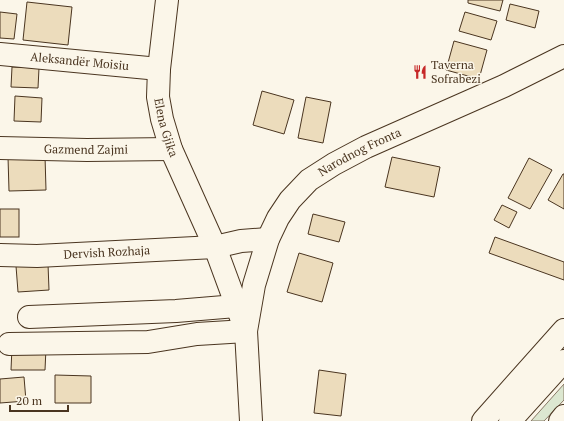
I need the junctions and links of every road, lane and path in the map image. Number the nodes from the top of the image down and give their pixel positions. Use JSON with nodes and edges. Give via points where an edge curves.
{"nodes":[{"id":1,"x":167,"y":0,"type":"edge"},
{"id":2,"x":0,"y":54,"type":"edge"},
{"id":3,"x":564,"y":56,"type":"edge"},
{"id":4,"x":159,"y":69,"type":"junction"},
{"id":5,"x":0,"y":148,"type":"edge"},
{"id":6,"x":171,"y":149,"type":"junction"},
{"id":7,"x":268,"y":239,"type":"junction"},
{"id":8,"x":215,"y":247,"type":"junction"},
{"id":9,"x":0,"y":255,"type":"edge"},
{"id":10,"x":236,"y":306,"type":"junction"},
{"id":11,"x":29,"y":316,"type":"dead end"},
{"id":12,"x":564,"y":330,"type":"edge"},
{"id":13,"x":246,"y":331,"type":"junction"},
{"id":14,"x":9,"y":344,"type":"dead end"},
{"id":15,"x":564,"y":361,"type":"edge"},
{"id":16,"x":564,"y":416,"type":"edge"},
{"id":17,"x":250,"y":421,"type":"edge"},
{"id":18,"x":483,"y":421,"type":"edge"},
{"id":19,"x":510,"y":421,"type":"edge"},
{"id":20,"x":560,"y":421,"type":"edge"}],
"edges":[{"from":1,"to":4,"type":"main road","name":"Elena Gjika"},
{"from":2,"to":4,"type":"main road","name":"Aleksandër Moisiu"},
{"from":3,"to":7,"type":"main road","name":"Narodnog Fronta","via":[[334,164],[309,180],[290,200]]},
{"from":4,"to":6,"type":"main road","name":"Elena Gjika","via":[[158,97]]},
{"from":5,"to":6,"type":"main road","name":"Gazmend Zajmi"},
{"from":6,"to":8,"type":"main road","name":"Elena Gjika"},
{"from":7,"to":8,"type":"main road","via":[[241,240]]},
{"from":7,"to":13,"type":"main road","name":"Narodnog Fronta","via":[[254,285]]},
{"from":8,"to":9,"type":"main road","name":"Dervish Rozhaja","via":[[37,256]]},
{"from":8,"to":10,"type":"main road","name":"Elena Gjika"},
{"from":10,"to":11,"type":"main road"},
{"from":10,"to":13,"type":"main road","name":"Elena Gjika"},
{"from":12,"to":18,"type":"main road"},
{"from":13,"to":14,"type":"main road","via":[[197,334],[148,342]]},
{"from":13,"to":17,"type":"main road","name":"Elena Gjika"},
{"from":15,"to":19,"type":"main road"},
{"from":16,"to":20,"type":"main road"}]}
